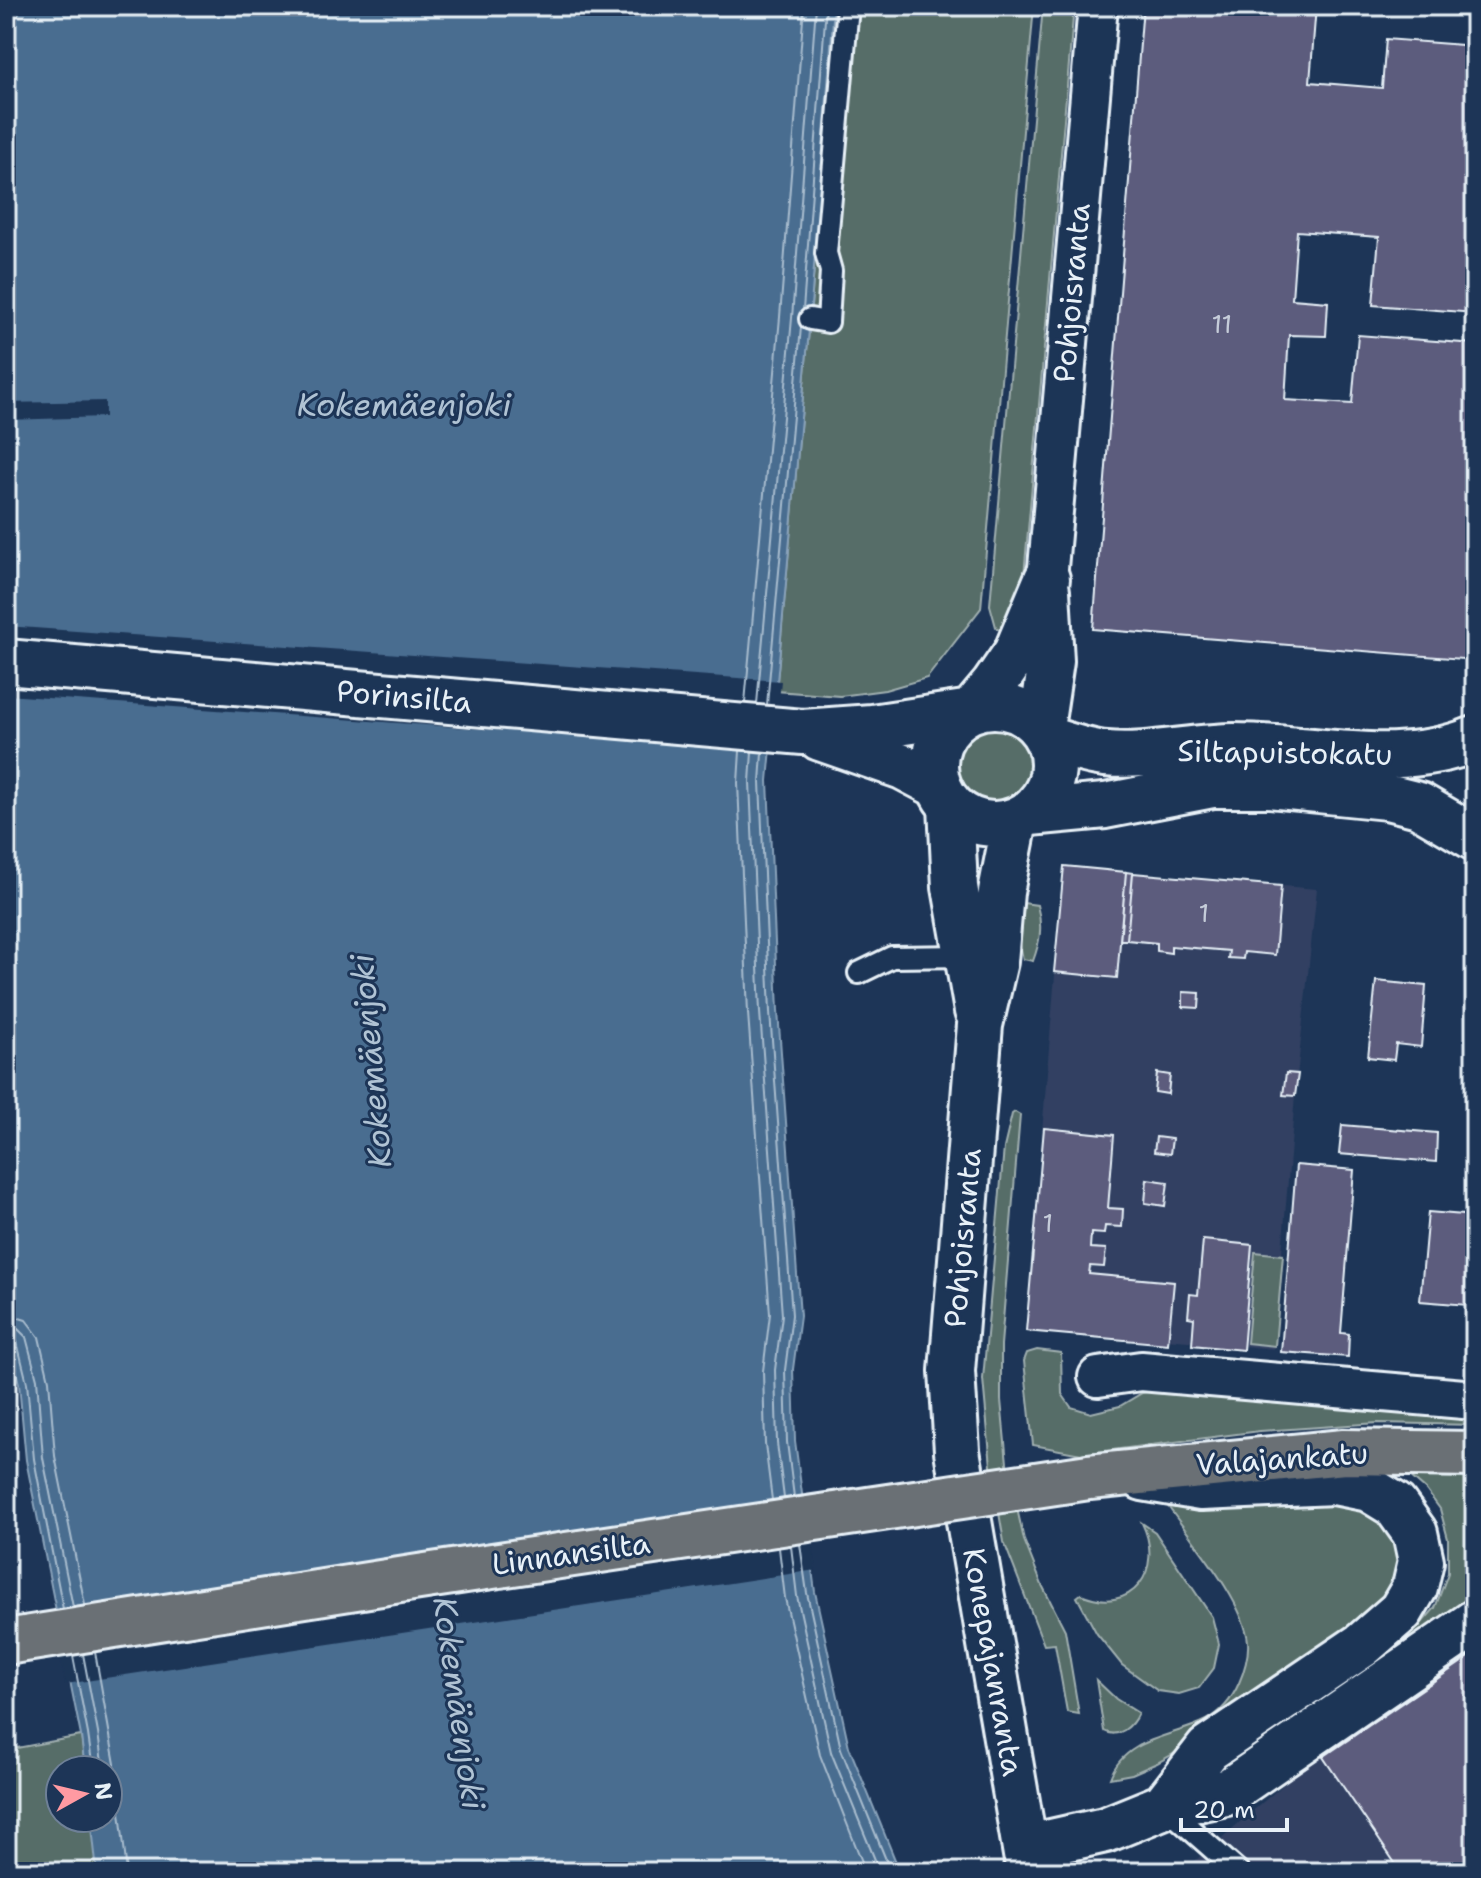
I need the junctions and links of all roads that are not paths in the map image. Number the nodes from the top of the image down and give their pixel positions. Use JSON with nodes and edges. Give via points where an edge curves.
{"nodes":[{"id":1,"x":848,"y":6,"type":"edge"},
{"id":2,"x":1098,"y":6,"type":"edge"},
{"id":3,"x":810,"y":319,"type":"dead end"},
{"id":4,"x":1047,"y":579,"type":"junction"},
{"id":5,"x":6,"y":662,"type":"edge"},
{"id":6,"x":969,"y":712,"type":"junction"},
{"id":7,"x":803,"y":732,"type":"junction"},
{"id":8,"x":1044,"y":733,"type":"junction"},
{"id":9,"x":1475,"y":739,"type":"edge"},
{"id":10,"x":945,"y":796,"type":"junction"},
{"id":11,"x":1022,"y":817,"type":"junction"},
{"id":12,"x":1472,"y":836,"type":"edge"},
{"id":13,"x":966,"y":956,"type":"junction"},
{"id":14,"x":859,"y":973,"type":"dead end"},
{"id":15,"x":980,"y":1025,"type":"junction"},
{"id":16,"x":1098,"y":1377,"type":"dead end"},
{"id":17,"x":1475,"y":1400,"type":"edge"},
{"id":18,"x":957,"y":1451,"type":"joint"},
{"id":19,"x":1475,"y":1454,"type":"edge"},
{"id":20,"x":1101,"y":1475,"type":"junction"},
{"id":21,"x":1475,"y":1622,"type":"edge"},
{"id":22,"x":6,"y":1642,"type":"edge"},
{"id":23,"x":1164,"y":1806,"type":"junction"},
{"id":24,"x":1027,"y":1860,"type":"edge"},
{"id":25,"x":1239,"y":1872,"type":"edge"}],
"edges":[{"from":1,"to":3,"type":"lane","via":[[834,93],[828,322]]},
{"from":2,"to":4,"type":"street","name":"Pohjoisranta"},
{"from":4,"to":6,"type":"main road","name":"Pohjoisranta","via":[[1016,653]]},
{"from":4,"to":8,"type":"main road","name":"Pohjoisranta","via":[[1051,661]]},
{"from":5,"to":7,"type":"main road","name":"Porinsilta"},
{"from":6,"to":7,"type":"main road","name":"Porinsilta"},
{"from":6,"to":8,"type":"main road","via":[[1003,706],[1024,713]]},
{"from":6,"to":10,"type":"main road","via":[[949,726],[938,744],[935,764]]},
{"from":7,"to":10,"type":"main road","name":"Porinsilta","via":[[903,767]]},
{"from":8,"to":9,"type":"main road","name":"Siltapuistokatu","via":[[1078,749],[1109,754],[1234,746],[1421,755]]},
{"from":8,"to":11,"type":"main road","via":[[1054,761],[1050,786]]},
{"from":9,"to":12,"type":"main road","via":[[1456,760],[1448,782],[1450,806]]},
{"from":10,"to":11,"type":"main road","via":[[979,823]]},
{"from":10,"to":13,"type":"main road"},
{"from":11,"to":12,"type":"main road","name":"Siltapuistokatu","via":[[1213,785],[1269,785],[1419,805]]},
{"from":11,"to":15,"type":"main road","via":[[1001,892],[995,961]]},
{"from":13,"to":14,"type":"lane","via":[[892,957]]},
{"from":13,"to":15,"type":"main road"},
{"from":15,"to":18,"type":"main road","name":"Pohjoisranta","via":[[952,1371]]},
{"from":16,"to":17,"type":"street","via":[[1141,1371]]},
{"from":18,"to":24,"type":"main road","name":"Konepajanranta"},
{"from":19,"to":20,"type":"main road","name":"Valajankatu","via":[[1344,1452]]},
{"from":20,"to":22,"type":"main road","name":"Linnansilta","bridge":true},
{"from":20,"to":23,"type":"main road","via":[[1201,1488],[1334,1482],[1369,1489],[1395,1505],[1415,1533],[1421,1561],[1415,1587],[1401,1611],[1362,1645],[1208,1749]]},
{"from":21,"to":23,"type":"main road","via":[[1226,1793]]},
{"from":23,"to":24,"type":"main road"},
{"from":23,"to":25,"type":"lane"}]}
